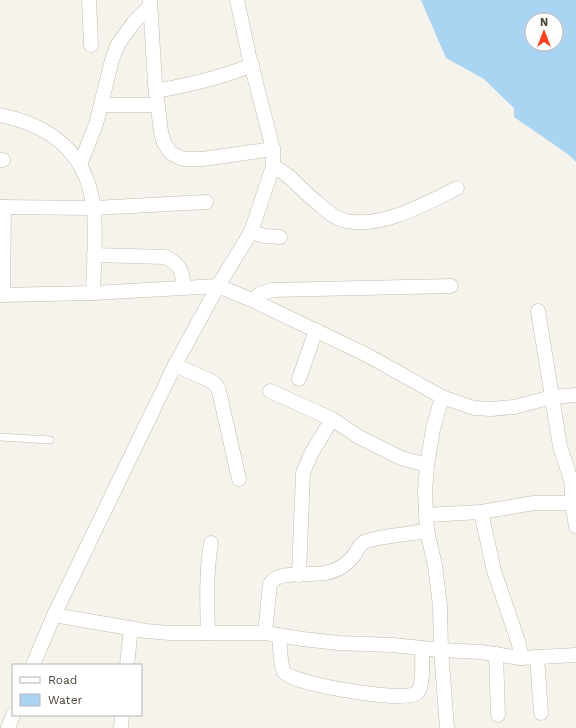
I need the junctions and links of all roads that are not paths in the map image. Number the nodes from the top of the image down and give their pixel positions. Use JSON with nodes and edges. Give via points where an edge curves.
{"nodes":[{"id":1,"x":89,"y":0,"type":"edge"},
{"id":2,"x":237,"y":0,"type":"edge"},
{"id":3,"x":150,"y":3,"type":"edge"},
{"id":4,"x":91,"y":45,"type":"dead end"},
{"id":5,"x":252,"y":65,"type":"junction"},
{"id":6,"x":156,"y":91,"type":"junction"},
{"id":7,"x":102,"y":105,"type":"junction"},
{"id":8,"x":158,"y":105,"type":"junction"},
{"id":9,"x":0,"y":116,"type":"edge"},
{"id":10,"x":273,"y":149,"type":"junction"},
{"id":11,"x":80,"y":165,"type":"junction"},
{"id":12,"x":273,"y":166,"type":"junction"},
{"id":13,"x":457,"y":188,"type":"dead end"},
{"id":14,"x":206,"y":202,"type":"dead end"},
{"id":15,"x":2,"y":207,"type":"edge"},
{"id":16,"x":94,"y":208,"type":"junction"},
{"id":17,"x":251,"y":232,"type":"junction"},
{"id":18,"x":280,"y":237,"type":"dead end"},
{"id":19,"x":2,"y":252,"type":"edge"},
{"id":20,"x":94,"y":255,"type":"junction"},
{"id":21,"x":218,"y":286,"type":"junction"},
{"id":22,"x":451,"y":286,"type":"dead end"},
{"id":23,"x":184,"y":287,"type":"junction"},
{"id":24,"x":93,"y":292,"type":"junction"},
{"id":25,"x":2,"y":295,"type":"edge"},
{"id":26,"x":252,"y":300,"type":"junction"},
{"id":27,"x":538,"y":311,"type":"dead end"},
{"id":28,"x":316,"y":330,"type":"junction"},
{"id":29,"x":175,"y":365,"type":"junction"},
{"id":30,"x":298,"y":379,"type":"dead end"},
{"id":31,"x":270,"y":391,"type":"dead end"},
{"id":32,"x":576,"y":395,"type":"edge"},
{"id":33,"x":442,"y":397,"type":"junction"},
{"id":34,"x":552,"y":397,"type":"junction"},
{"id":35,"x":332,"y":419,"type":"junction"},
{"id":36,"x":0,"y":437,"type":"edge"},
{"id":37,"x":50,"y":440,"type":"dead end"},
{"id":38,"x":427,"y":464,"type":"junction"},
{"id":39,"x":240,"y":479,"type":"dead end"},
{"id":40,"x":574,"y":503,"type":"edge"},
{"id":41,"x":481,"y":512,"type":"junction"},
{"id":42,"x":426,"y":515,"type":"junction"},
{"id":43,"x":576,"y":526,"type":"edge"},
{"id":44,"x":427,"y":531,"type":"junction"},
{"id":45,"x":211,"y":544,"type":"dead end"},
{"id":46,"x":298,"y":574,"type":"junction"},
{"id":47,"x":54,"y":615,"type":"junction"},
{"id":48,"x":131,"y":628,"type":"junction"},
{"id":49,"x":208,"y":633,"type":"junction"},
{"id":50,"x":265,"y":633,"type":"junction"},
{"id":51,"x":279,"y":635,"type":"junction"},
{"id":52,"x":422,"y":648,"type":"junction"},
{"id":53,"x":441,"y":650,"type":"junction"},
{"id":54,"x":496,"y":654,"type":"junction"},
{"id":55,"x":576,"y":654,"type":"edge"},
{"id":56,"x":537,"y":657,"type":"junction"},
{"id":57,"x":521,"y":658,"type":"junction"},
{"id":58,"x":33,"y":664,"type":"edge"},
{"id":59,"x":127,"y":664,"type":"edge"},
{"id":60,"x":541,"y":713,"type":"dead end"},
{"id":61,"x":498,"y":715,"type":"dead end"},
{"id":62,"x":14,"y":716,"type":"edge"},
{"id":63,"x":122,"y":716,"type":"edge"},
{"id":64,"x":8,"y":728,"type":"edge"},
{"id":65,"x":122,"y":728,"type":"edge"},
{"id":66,"x":447,"y":728,"type":"edge"}],
"edges":[{"from":1,"to":4,"type":"street"},
{"from":2,"to":5,"type":"street"},
{"from":3,"to":6,"type":"street"},
{"from":3,"to":7,"type":"street","via":[[118,44]]},
{"from":5,"to":6,"type":"street","via":[[198,83]]},
{"from":5,"to":10,"type":"street"},
{"from":6,"to":8,"type":"street"},
{"from":7,"to":8,"type":"street"},
{"from":7,"to":11,"type":"street"},
{"from":8,"to":10,"type":"street","via":[[164,143],[171,153],[183,158],[204,158]]},
{"from":9,"to":11,"type":"street","via":[[33,125],[50,134],[68,149]]},
{"from":10,"to":12,"type":"street"},
{"from":11,"to":16,"type":"street","via":[[88,180]]},
{"from":12,"to":13,"type":"street","via":[[291,177],[316,202],[345,221],[378,220],[408,212]]},
{"from":12,"to":17,"type":"street"},
{"from":14,"to":16,"type":"street"},
{"from":15,"to":16,"type":"street"},
{"from":15,"to":19,"type":"street"},
{"from":16,"to":20,"type":"street"},
{"from":17,"to":18,"type":"street"},
{"from":17,"to":21,"type":"street"},
{"from":19,"to":25,"type":"street"},
{"from":20,"to":23,"type":"street","via":[[172,260],[180,267]]},
{"from":20,"to":24,"type":"street"},
{"from":21,"to":23,"type":"street"},
{"from":21,"to":26,"type":"street"},
{"from":21,"to":29,"type":"street"},
{"from":22,"to":26,"type":"street","via":[[272,290]]},
{"from":23,"to":24,"type":"street"},
{"from":24,"to":25,"type":"street"},
{"from":26,"to":28,"type":"street"},
{"from":27,"to":34,"type":"street"},
{"from":28,"to":30,"type":"street"},
{"from":28,"to":33,"type":"street","via":[[368,354]]},
{"from":29,"to":39,"type":"street","via":[[216,385],[226,416]]},
{"from":29,"to":47,"type":"street"},
{"from":31,"to":35,"type":"street"},
{"from":32,"to":34,"type":"street"},
{"from":33,"to":34,"type":"street","via":[[474,408],[491,409],[514,407]]},
{"from":33,"to":38,"type":"street"},
{"from":34,"to":40,"type":"street","via":[[560,446],[572,483]]},
{"from":35,"to":38,"type":"street","via":[[388,452]]},
{"from":35,"to":46,"type":"street","via":[[303,473]]},
{"from":36,"to":37,"type":"lane"},
{"from":38,"to":42,"type":"street"},
{"from":40,"to":41,"type":"street","via":[[534,503]]},
{"from":40,"to":43,"type":"street"},
{"from":41,"to":42,"type":"street"},
{"from":41,"to":57,"type":"street","via":[[494,571],[519,644]]},
{"from":42,"to":44,"type":"street"},
{"from":44,"to":46,"type":"street","via":[[364,542],[348,563],[338,570],[324,574]]},
{"from":44,"to":53,"type":"street","via":[[435,565],[440,606]]},
{"from":45,"to":49,"type":"street","via":[[207,601]]},
{"from":46,"to":50,"type":"street","via":[[280,576],[273,579],[270,584]]},
{"from":47,"to":48,"type":"street"},
{"from":47,"to":58,"type":"street"},
{"from":48,"to":49,"type":"street","via":[[170,633]]},
{"from":48,"to":59,"type":"street"},
{"from":49,"to":50,"type":"street"},
{"from":50,"to":51,"type":"street"},
{"from":51,"to":52,"type":"street","via":[[303,640]]},
{"from":51,"to":52,"type":"street","via":[[282,665],[289,676],[362,693],[399,696],[416,693],[420,688],[422,676]]},
{"from":52,"to":53,"type":"street"},
{"from":53,"to":54,"type":"street"},
{"from":53,"to":66,"type":"street"},
{"from":54,"to":57,"type":"street"},
{"from":54,"to":61,"type":"street"},
{"from":55,"to":56,"type":"street"},
{"from":56,"to":57,"type":"street"},
{"from":56,"to":60,"type":"street"},
{"from":62,"to":64,"type":"street"},
{"from":63,"to":65,"type":"street"}]}
